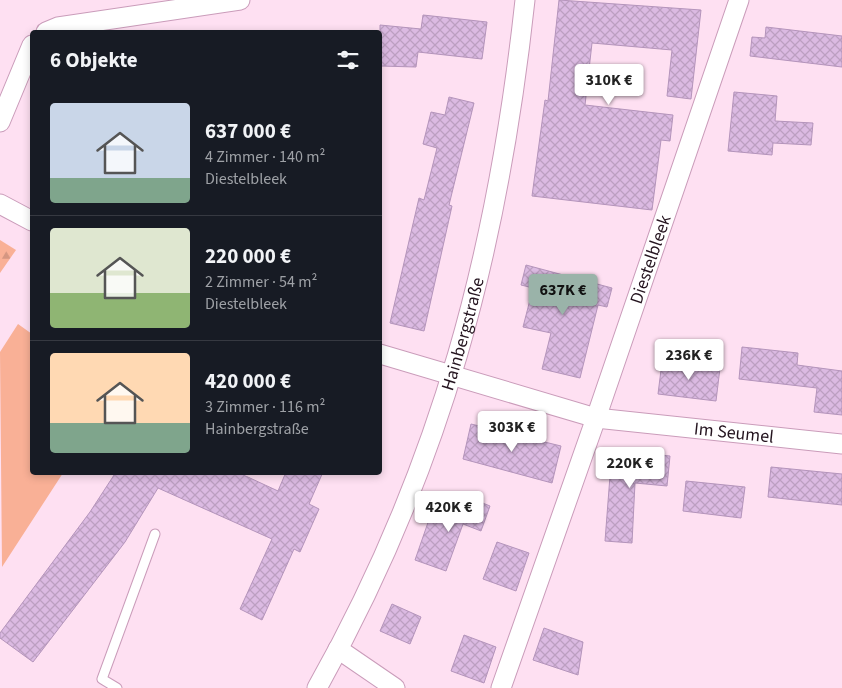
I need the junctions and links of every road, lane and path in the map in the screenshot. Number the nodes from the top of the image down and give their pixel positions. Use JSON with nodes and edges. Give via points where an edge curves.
{"nodes":[{"id":1,"x":240,"y":0,"type":"edge"},
{"id":2,"x":525,"y":0,"type":"edge"},
{"id":3,"x":739,"y":0,"type":"edge"},
{"id":4,"x":219,"y":2,"type":"edge"},
{"id":5,"x":51,"y":30,"type":"edge"},
{"id":6,"x":30,"y":50,"type":"edge"},
{"id":7,"x":0,"y":122,"type":"edge"},
{"id":8,"x":0,"y":204,"type":"edge"},
{"id":9,"x":30,"y":221,"type":"edge"},
{"id":10,"x":382,"y":355,"type":"edge"},
{"id":11,"x":452,"y":377,"type":"junction"},
{"id":12,"x":596,"y":418,"type":"junction"},
{"id":13,"x":842,"y":444,"type":"edge"},
{"id":14,"x":155,"y":534,"type":"dead end"},
{"id":15,"x":338,"y":649,"type":"junction"},
{"id":16,"x":117,"y":688,"type":"edge"},
{"id":17,"x":316,"y":688,"type":"edge"},
{"id":18,"x":395,"y":688,"type":"edge"},
{"id":19,"x":501,"y":688,"type":"edge"}],
"edges":[{"from":1,"to":4,"type":"street"},
{"from":2,"to":11,"type":"street","name":"Hainbergstraße","via":[[517,74],[492,219]]},
{"from":3,"to":12,"type":"street","name":"Diestelbleek"},
{"from":4,"to":5,"type":"street"},
{"from":6,"to":7,"type":"street"},
{"from":8,"to":9,"type":"street"},
{"from":10,"to":11,"type":"street","name":"Im Seumel"},
{"from":11,"to":12,"type":"street","name":"Im Seumel"},
{"from":11,"to":15,"type":"street","name":"Hainbergstraße","via":[[412,492],[364,600]]},
{"from":12,"to":13,"type":"street","name":"Im Seumel"},
{"from":12,"to":19,"type":"street","name":"Diestelbleek"},
{"from":14,"to":16,"type":"lane","via":[[102,680]]},
{"from":15,"to":17,"type":"street","name":"Hainbergstraße"},
{"from":15,"to":18,"type":"street"}]}
